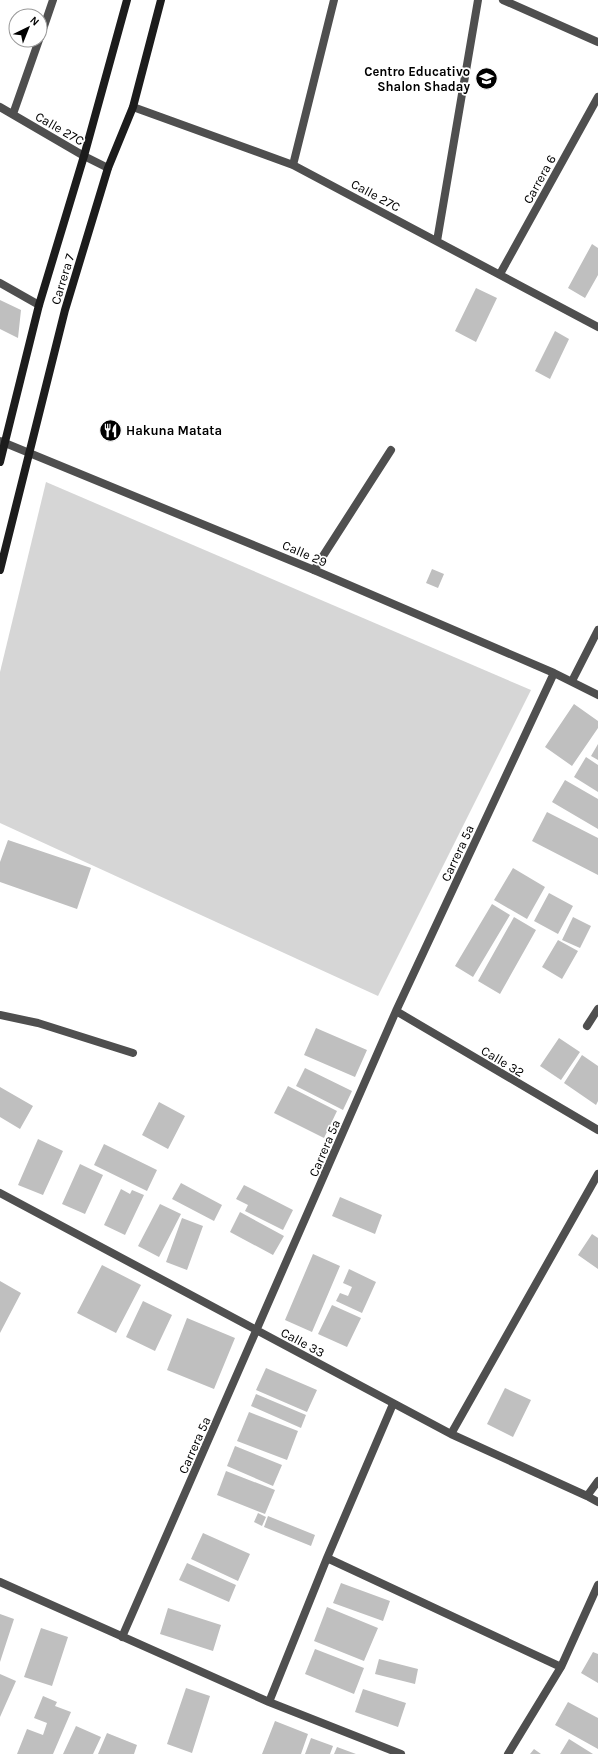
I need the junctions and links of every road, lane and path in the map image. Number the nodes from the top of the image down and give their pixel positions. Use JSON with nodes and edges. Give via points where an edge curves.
{"nodes":[{"id":1,"x":53,"y":0,"type":"edge"},
{"id":2,"x":127,"y":0,"type":"edge"},
{"id":3,"x":161,"y":0,"type":"edge"},
{"id":4,"x":334,"y":0,"type":"edge"},
{"id":5,"x":478,"y":0,"type":"edge"},
{"id":6,"x":503,"y":0,"type":"edge"},
{"id":7,"x":48,"y":15,"type":"edge"},
{"id":8,"x":598,"y":42,"type":"edge"},
{"id":9,"x":37,"y":48,"type":"edge"},
{"id":10,"x":598,"y":97,"type":"edge"},
{"id":11,"x":0,"y":107,"type":"edge"},
{"id":12,"x":133,"y":107,"type":"junction"},
{"id":13,"x":13,"y":114,"type":"junction"},
{"id":14,"x":84,"y":156,"type":"junction"},
{"id":15,"x":293,"y":166,"type":"junction"},
{"id":16,"x":108,"y":168,"type":"junction"},
{"id":17,"x":437,"y":241,"type":"junction"},
{"id":18,"x":500,"y":274,"type":"junction"},
{"id":19,"x":0,"y":283,"type":"edge"},
{"id":20,"x":39,"y":305,"type":"junction"},
{"id":21,"x":598,"y":327,"type":"edge"},
{"id":22,"x":2,"y":442,"type":"edge"},
{"id":23,"x":391,"y":450,"type":"dead end"},
{"id":24,"x":29,"y":452,"type":"junction"},
{"id":25,"x":0,"y":462,"type":"edge"},
{"id":26,"x":0,"y":570,"type":"edge"},
{"id":27,"x":314,"y":570,"type":"junction"},
{"id":28,"x":598,"y":630,"type":"edge"},
{"id":29,"x":554,"y":673,"type":"junction"},
{"id":30,"x":572,"y":681,"type":"junction"},
{"id":31,"x":598,"y":695,"type":"edge"},
{"id":32,"x":598,"y":1008,"type":"edge"},
{"id":33,"x":396,"y":1012,"type":"junction"},
{"id":34,"x":0,"y":1015,"type":"edge"},
{"id":35,"x":587,"y":1026,"type":"dead end"},
{"id":36,"x":133,"y":1053,"type":"dead end"},
{"id":37,"x":598,"y":1130,"type":"edge"},
{"id":38,"x":598,"y":1174,"type":"edge"},
{"id":39,"x":0,"y":1193,"type":"edge"},
{"id":40,"x":258,"y":1331,"type":"junction"},
{"id":41,"x":393,"y":1404,"type":"junction"},
{"id":42,"x":451,"y":1434,"type":"junction"},
{"id":43,"x":598,"y":1481,"type":"edge"},
{"id":44,"x":587,"y":1496,"type":"junction"},
{"id":45,"x":598,"y":1502,"type":"edge"},
{"id":46,"x":327,"y":1558,"type":"junction"},
{"id":47,"x":0,"y":1582,"type":"edge"},
{"id":48,"x":598,"y":1585,"type":"edge"},
{"id":49,"x":122,"y":1637,"type":"junction"},
{"id":50,"x":561,"y":1667,"type":"junction"},
{"id":51,"x":269,"y":1702,"type":"junction"},
{"id":52,"x":401,"y":1754,"type":"edge"},
{"id":53,"x":508,"y":1754,"type":"edge"}],
"edges":[{"from":1,"to":7,"type":"street"},
{"from":2,"to":14,"type":"main road","name":"Carrera 7"},
{"from":3,"to":12,"type":"main road","name":"Carrera 7"},
{"from":4,"to":15,"type":"street"},
{"from":5,"to":17,"type":"street"},
{"from":6,"to":8,"type":"street"},
{"from":9,"to":13,"type":"street"},
{"from":10,"to":18,"type":"street","name":"Carrera 6"},
{"from":11,"to":13,"type":"street","name":"Calle 27C"},
{"from":12,"to":15,"type":"street","name":"Calle 27C"},
{"from":12,"to":16,"type":"main road","name":"Carrera 7"},
{"from":13,"to":14,"type":"street","name":"Calle 27C"},
{"from":14,"to":16,"type":"street","name":"Calle 27C"},
{"from":14,"to":20,"type":"main road","name":"Carrera 7"},
{"from":15,"to":17,"type":"street","name":"Calle 27C"},
{"from":16,"to":24,"type":"main road","name":"Carrera 7","via":[[65,310]]},
{"from":17,"to":18,"type":"street","name":"Calle 27C"},
{"from":18,"to":21,"type":"street","name":"Calle 27C"},
{"from":19,"to":20,"type":"street"},
{"from":20,"to":22,"type":"main road","name":"Carrera 7"},
{"from":22,"to":24,"type":"street","name":"Calle 29"},
{"from":22,"to":25,"type":"main road","name":"Carrera 7"},
{"from":23,"to":27,"type":"street"},
{"from":24,"to":26,"type":"main road","name":"Carrera 7"},
{"from":24,"to":27,"type":"street","name":"Calle 29"},
{"from":27,"to":29,"type":"street","name":"Calle 29"},
{"from":28,"to":30,"type":"street"},
{"from":29,"to":30,"type":"street","name":"Calle 29"},
{"from":29,"to":33,"type":"street","name":"Carrera 5a"},
{"from":30,"to":31,"type":"street","name":"Calle 29"},
{"from":32,"to":35,"type":"street"},
{"from":33,"to":37,"type":"street","name":"Calle 32"},
{"from":33,"to":40,"type":"street","name":"Carrera 5a"},
{"from":34,"to":36,"type":"street","via":[[38,1023]]},
{"from":38,"to":42,"type":"street"},
{"from":39,"to":40,"type":"street","name":"Calle 33"},
{"from":40,"to":41,"type":"street","name":"Calle 33"},
{"from":40,"to":49,"type":"street","name":"Carrera 5a"},
{"from":41,"to":42,"type":"street","name":"Calle 33"},
{"from":41,"to":46,"type":"street"},
{"from":42,"to":44,"type":"street","name":"Calle 33"},
{"from":43,"to":44,"type":"street"},
{"from":44,"to":45,"type":"street","name":"Calle 33"},
{"from":46,"to":50,"type":"street"},
{"from":46,"to":51,"type":"street"},
{"from":47,"to":49,"type":"street"},
{"from":48,"to":50,"type":"street"},
{"from":49,"to":51,"type":"street"},
{"from":50,"to":53,"type":"street"},
{"from":51,"to":52,"type":"street"}]}
